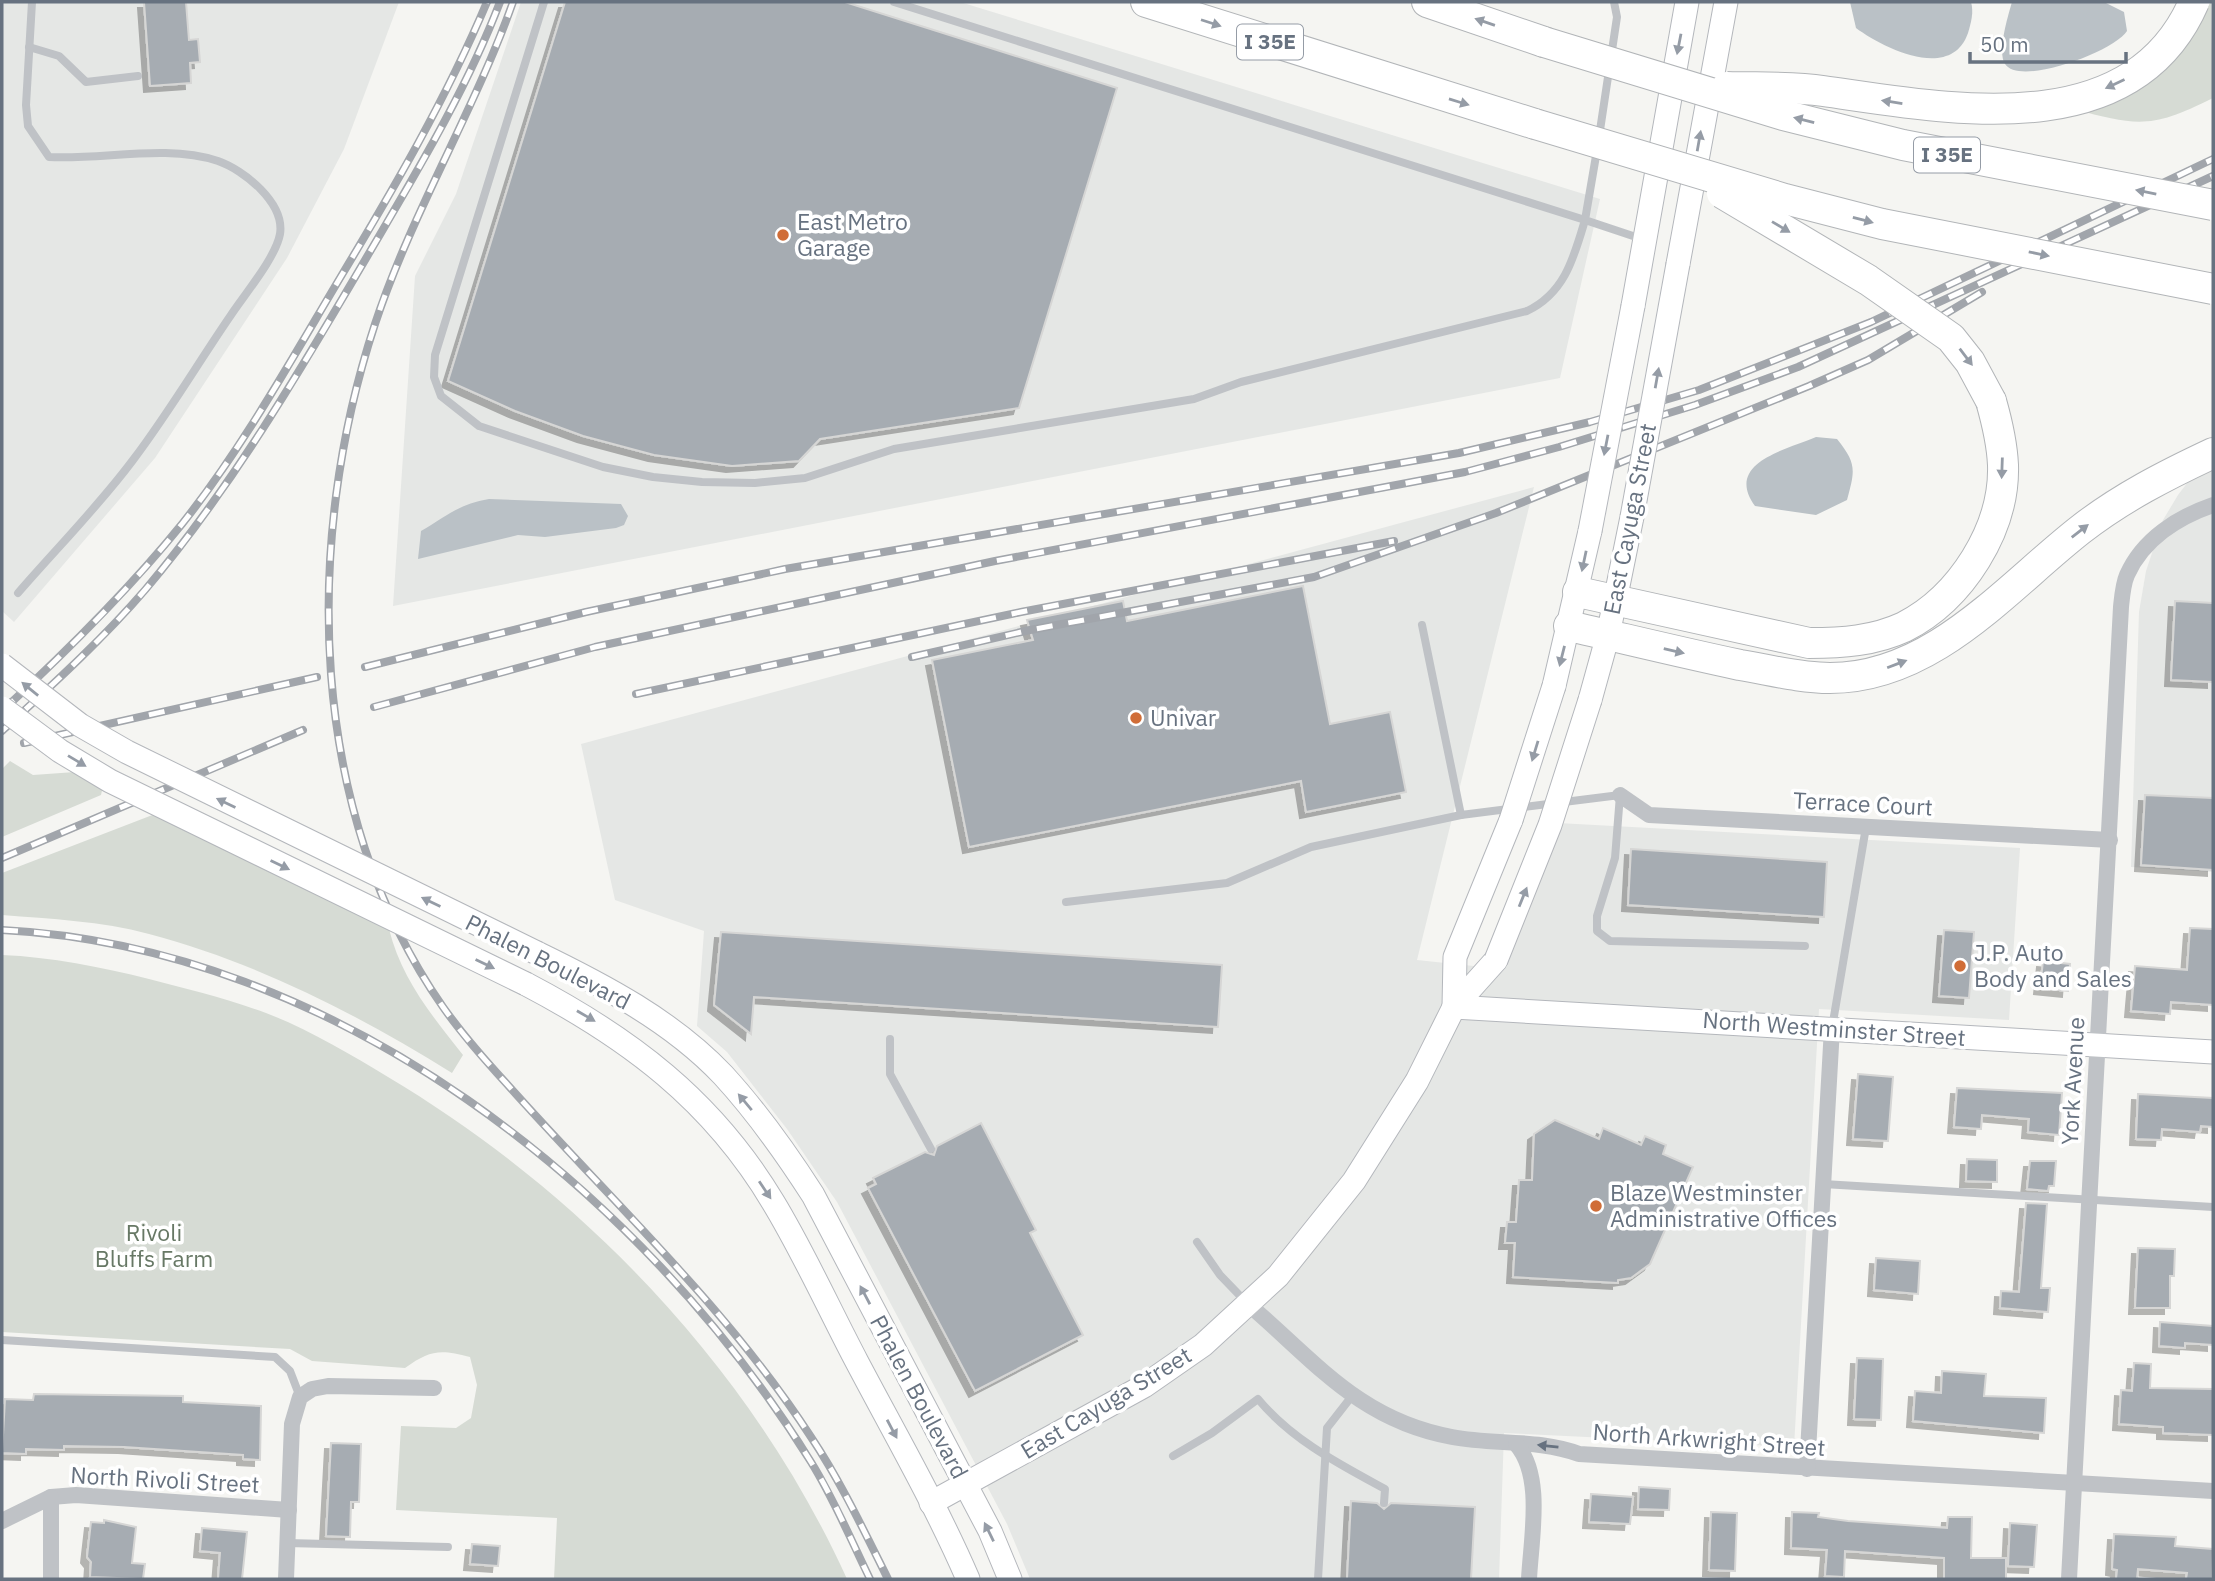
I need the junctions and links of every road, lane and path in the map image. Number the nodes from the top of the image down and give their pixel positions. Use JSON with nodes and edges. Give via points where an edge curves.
{"nodes":[{"id":1,"x":32,"y":2,"type":"edge"},
{"id":2,"x":544,"y":2,"type":"edge"},
{"id":3,"x":894,"y":2,"type":"edge"},
{"id":4,"x":1146,"y":2,"type":"edge"},
{"id":5,"x":1427,"y":2,"type":"edge"},
{"id":6,"x":1614,"y":2,"type":"edge"},
{"id":7,"x":1687,"y":2,"type":"edge"},
{"id":8,"x":1726,"y":2,"type":"edge"},
{"id":9,"x":2194,"y":2,"type":"edge"},
{"id":10,"x":29,"y":47,"type":"junction"},
{"id":11,"x":138,"y":76,"type":"dead end"},
{"id":12,"x":1685,"y":85,"type":"junction"},
{"id":13,"x":1680,"y":168,"type":"junction"},
{"id":14,"x":2213,"y":205,"type":"edge"},
{"id":15,"x":1585,"y":220,"type":"junction"},
{"id":16,"x":1645,"y":239,"type":"junction"},
{"id":17,"x":2213,"y":289,"type":"edge"},
{"id":18,"x":2213,"y":453,"type":"edge"},
{"id":19,"x":2213,"y":505,"type":"edge"},
{"id":20,"x":1578,"y":592,"type":"junction"},
{"id":21,"x":18,"y":593,"type":"dead end"},
{"id":22,"x":1614,"y":600,"type":"junction"},
{"id":23,"x":1422,"y":625,"type":"dead end"},
{"id":24,"x":1569,"y":626,"type":"junction"},
{"id":25,"x":1608,"y":635,"type":"junction"},
{"id":26,"x":2,"y":665,"type":"edge"},
{"id":27,"x":2,"y":708,"type":"edge"},
{"id":28,"x":1620,"y":795,"type":"junction"},
{"id":29,"x":1461,"y":815,"type":"junction"},
{"id":30,"x":1866,"y":827,"type":"junction"},
{"id":31,"x":2110,"y":840,"type":"junction"},
{"id":32,"x":1066,"y":902,"type":"dead end"},
{"id":33,"x":1805,"y":946,"type":"dead end"},
{"id":34,"x":1454,"y":1007,"type":"junction"},
{"id":35,"x":1832,"y":1028,"type":"junction"},
{"id":36,"x":890,"y":1040,"type":"dead end"},
{"id":37,"x":2098,"y":1046,"type":"junction"},
{"id":38,"x":2213,"y":1052,"type":"edge"},
{"id":39,"x":931,"y":1149,"type":"dead end"},
{"id":40,"x":1823,"y":1184,"type":"junction"},
{"id":41,"x":2089,"y":1202,"type":"junction"},
{"id":42,"x":2213,"y":1208,"type":"edge"},
{"id":43,"x":1197,"y":1242,"type":"dead end"},
{"id":44,"x":1248,"y":1304,"type":"junction"},
{"id":45,"x":2,"y":1340,"type":"edge"},
{"id":46,"x":434,"y":1388,"type":"dead end"},
{"id":47,"x":1352,"y":1396,"type":"junction"},
{"id":48,"x":300,"y":1397,"type":"junction"},
{"id":49,"x":1516,"y":1444,"type":"junction"},
{"id":50,"x":1173,"y":1456,"type":"dead end"},
{"id":51,"x":1325,"y":1457,"type":"junction"},
{"id":52,"x":1807,"y":1469,"type":"junction"},
{"id":53,"x":2075,"y":1482,"type":"junction"},
{"id":54,"x":965,"y":1485,"type":"junction"},
{"id":55,"x":2213,"y":1491,"type":"edge"},
{"id":56,"x":51,"y":1497,"type":"junction"},
{"id":57,"x":931,"y":1503,"type":"junction"},
{"id":58,"x":1384,"y":1503,"type":"dead end"},
{"id":59,"x":289,"y":1510,"type":"junction"},
{"id":60,"x":2,"y":1521,"type":"edge"},
{"id":61,"x":288,"y":1543,"type":"junction"},
{"id":62,"x":448,"y":1547,"type":"dead end"},
{"id":63,"x":51,"y":1579,"type":"edge"},
{"id":64,"x":286,"y":1579,"type":"edge"},
{"id":65,"x":968,"y":1579,"type":"edge"},
{"id":66,"x":1010,"y":1579,"type":"edge"},
{"id":67,"x":1318,"y":1579,"type":"edge"},
{"id":68,"x":1529,"y":1579,"type":"edge"},
{"id":69,"x":2069,"y":1579,"type":"edge"}],
"edges":[{"from":1,"to":10,"type":"lane"},
{"from":2,"to":15,"type":"lane","via":[[435,355],[434,377],[441,396],[478,426],[615,470],[702,482],[804,478],[894,449],[1194,399],[1241,382],[1527,310],[1548,297],[1570,269]]},
{"from":3,"to":15,"type":"lane"},
{"from":4,"to":13,"type":"highway","number":"I 35E","one_way":true,"bridge":true},
{"from":12,"to":5,"type":"highway","number":"I 35E","one_way":true,"bridge":true},
{"from":6,"to":15,"type":"lane","via":[[1617,17]]},
{"from":7,"to":16,"type":"main road","name":"East Cayuga Street","one_way":true},
{"from":22,"to":8,"type":"main road","name":"East Cayuga Street","one_way":true,"bridge":true},
{"from":9,"to":12,"type":"highway","one_way":true,"bridge":true,"via":[[2168,45],[2146,66],[2092,95],[2059,103],[2010,110],[1956,109],[1820,90]]},
{"from":10,"to":11,"type":"lane","via":[[59,56],[86,82]]},
{"from":10,"to":21,"type":"lane","via":[[28,125],[49,157],[155,154],[220,162],[261,190],[280,220],[280,234],[132,461]]},
{"from":14,"to":12,"type":"highway","number":"I 35E","one_way":true,"bridge":true,"via":[[1903,145]]},
{"from":13,"to":17,"type":"highway","number":"I 35E","one_way":true,"bridge":true,"via":[[1882,224]]},
{"from":13,"to":22,"type":"highway","one_way":true,"bridge":true,"via":[[1847,267],[1951,338],[1991,401],[2003,467],[1997,507],[1982,546],[1934,608],[1903,627],[1870,639],[1809,643]]},
{"from":15,"to":16,"type":"lane"},
{"from":16,"to":20,"type":"main road","name":"East Cayuga Street","one_way":true,"bridge":true},
{"from":25,"to":18,"type":"highway","one_way":true,"via":[[1792,675],[1830,678],[1891,668],[1924,653],[1967,624],[2133,492]]},
{"from":19,"to":31,"type":"street","name":"York Avenue","via":[[2186,514],[2162,531],[2126,577]]},
{"from":20,"to":22,"type":"highway"},
{"from":20,"to":24,"type":"main road","name":"East Cayuga Street"},
{"from":22,"to":25,"type":"main road","name":"East Cayuga Street"},
{"from":23,"to":29,"type":"lane"},
{"from":24,"to":25,"type":"highway"},
{"from":24,"to":34,"type":"main road","name":"East Cayuga Street","one_way":true,"bridge":true,"via":[[1511,820],[1455,957]]},
{"from":34,"to":25,"type":"main road","name":"East Cayuga Street","one_way":true,"bridge":true,"via":[[1496,960],[1550,825]]},
{"from":54,"to":26,"type":"main road","name":"Phalen Boulevard","one_way":true,"bridge":true,"via":[[813,1195],[770,1132],[722,1074],[664,1026],[603,985],[138,758],[80,724]]},
{"from":27,"to":57,"type":"main road","name":"Phalen Boulevard","one_way":true,"bridge":true,"via":[[110,781],[590,1017],[648,1059],[729,1139],[774,1202]]},
{"from":28,"to":29,"type":"lane"},
{"from":28,"to":30,"type":"street","name":"Terrace Court","via":[[1648,815]]},
{"from":28,"to":33,"type":"lane","via":[[1615,858],[1597,916],[1597,931],[1610,941]]},
{"from":29,"to":32,"type":"lane","via":[[1311,846],[1227,883]]},
{"from":30,"to":31,"type":"street","name":"Terrace Court"},
{"from":30,"to":35,"type":"lane"},
{"from":31,"to":37,"type":"street","name":"York Avenue"},
{"from":34,"to":35,"type":"main road","name":"North Westminster Street"},
{"from":34,"to":44,"type":"main road","name":"East Cayuga Street","via":[[1417,1081],[1354,1181],[1278,1276]]},
{"from":35,"to":37,"type":"main road","name":"North Westminster Street"},
{"from":35,"to":40,"type":"street"},
{"from":36,"to":39,"type":"lane","via":[[890,1074]]},
{"from":37,"to":38,"type":"main road","name":"North Westminster Street"},
{"from":37,"to":41,"type":"street","name":"York Avenue"},
{"from":40,"to":41,"type":"lane"},
{"from":40,"to":52,"type":"street"},
{"from":41,"to":42,"type":"lane"},
{"from":41,"to":53,"type":"street","name":"York Avenue"},
{"from":43,"to":44,"type":"lane"},
{"from":44,"to":47,"type":"street","name":"North Arkwright Street"},
{"from":44,"to":54,"type":"main road","name":"East Cayuga Street","via":[[1203,1345],[1144,1386]]},
{"from":45,"to":48,"type":"lane","via":[[275,1357],[290,1371]]},
{"from":46,"to":48,"type":"street","via":[[328,1386]]},
{"from":47,"to":49,"type":"street","name":"North Arkwright Street","via":[[1382,1414],[1449,1437]]},
{"from":47,"to":51,"type":"lane","via":[[1327,1428]]},
{"from":48,"to":59,"type":"street","via":[[292,1424]]},
{"from":52,"to":49,"type":"street","name":"North Arkwright Street","one_way":true,"via":[[1579,1454],[1552,1446]]},
{"from":49,"to":68,"type":"street","via":[[1533,1475]]},
{"from":50,"to":51,"type":"lane","via":[[1258,1399],[1271,1415]]},
{"from":51,"to":58,"type":"lane","via":[[1385,1489]]},
{"from":51,"to":67,"type":"lane"},
{"from":52,"to":53,"type":"street","name":"North Arkwright Street"},
{"from":53,"to":55,"type":"street","name":"North Arkwright Street"},
{"from":53,"to":69,"type":"street","name":"York Avenue"},
{"from":54,"to":57,"type":"main road","name":"East Cayuga Street"},
{"from":66,"to":54,"type":"main road","name":"Phalen Boulevard","one_way":true},
{"from":56,"to":59,"type":"street","name":"North Rivoli Street","via":[[76,1494]]},
{"from":56,"to":60,"type":"street","name":"North Rivoli Street"},
{"from":56,"to":63,"type":"street"},
{"from":57,"to":65,"type":"main road","name":"Phalen Boulevard"},
{"from":59,"to":61,"type":"street"},
{"from":61,"to":62,"type":"lane"},
{"from":61,"to":64,"type":"street"}]}
